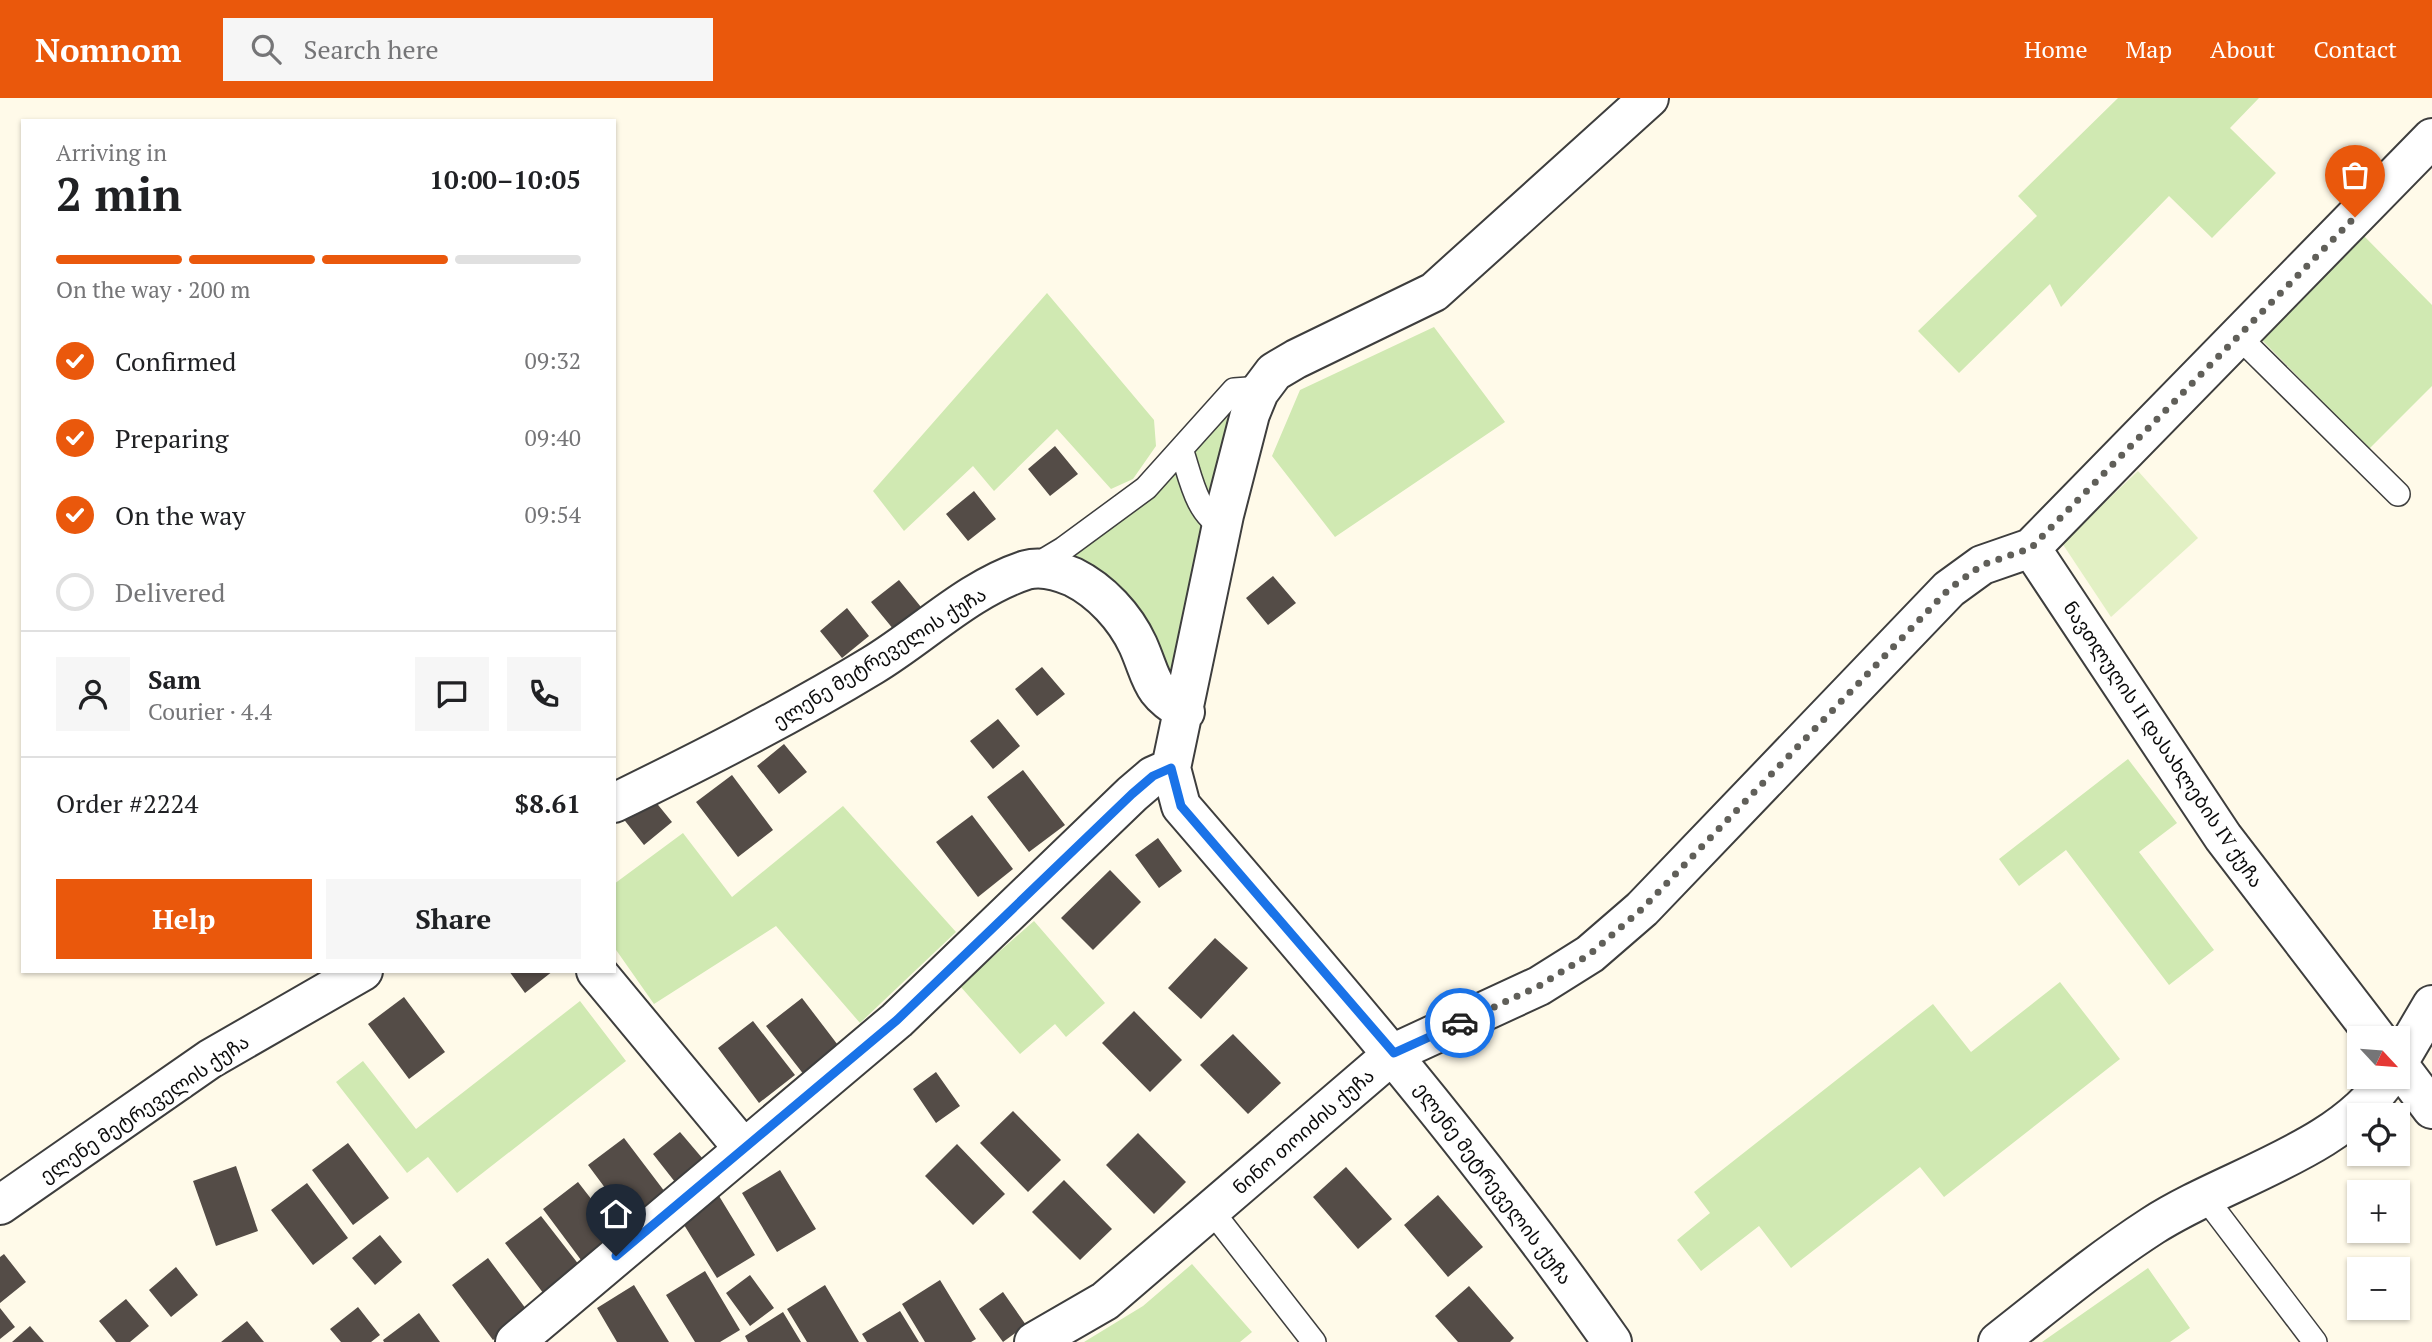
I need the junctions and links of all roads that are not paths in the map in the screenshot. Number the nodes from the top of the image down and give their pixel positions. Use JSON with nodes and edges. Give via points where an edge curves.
{"nodes":[{"id":1,"x":1649,"y":98,"type":"edge"},
{"id":2,"x":2432,"y":138,"type":"edge"},
{"id":3,"x":2238,"y":336,"type":"junction"},
{"id":4,"x":1259,"y":392,"type":"junction"},
{"id":5,"x":1181,"y":449,"type":"junction"},
{"id":6,"x":2398,"y":494,"type":"dead end"},
{"id":7,"x":1223,"y":526,"type":"junction"},
{"id":8,"x":2031,"y":548,"type":"junction"},
{"id":9,"x":1028,"y":570,"type":"junction"},
{"id":10,"x":1185,"y":712,"type":"junction"},
{"id":11,"x":1171,"y":768,"type":"junction"},
{"id":12,"x":616,"y":802,"type":"edge"},
{"id":13,"x":360,"y":973,"type":"edge"},
{"id":14,"x":598,"y":973,"type":"edge"},
{"id":15,"x":2432,"y":1005,"type":"edge"},
{"id":16,"x":2368,"y":1026,"type":"edge"},
{"id":17,"x":2410,"y":1043,"type":"edge"},
{"id":18,"x":1394,"y":1053,"type":"junction"},
{"id":19,"x":2410,"y":1080,"type":"edge"},
{"id":20,"x":2378,"y":1089,"type":"edge"},
{"id":21,"x":2432,"y":1109,"type":"edge"},
{"id":22,"x":743,"y":1148,"type":"junction"},
{"id":23,"x":2204,"y":1196,"type":"junction"},
{"id":24,"x":0,"y":1205,"type":"edge"},
{"id":25,"x":1211,"y":1210,"type":"junction"},
{"id":26,"x":515,"y":1342,"type":"edge"},
{"id":27,"x":1034,"y":1342,"type":"edge"},
{"id":28,"x":1314,"y":1342,"type":"edge"},
{"id":29,"x":1612,"y":1342,"type":"edge"},
{"id":30,"x":1998,"y":1342,"type":"edge"},
{"id":31,"x":2315,"y":1342,"type":"edge"}],
"edges":[{"from":1,"to":4,"type":"street","via":[[1434,292],[1296,359],[1274,372]]},
{"from":2,"to":3,"type":"street","name":"ნინო თოიძის ქუჩა"},
{"from":3,"to":6,"type":"lane"},
{"from":3,"to":8,"type":"street","name":"ნინო თოიძის ქუჩა"},
{"from":4,"to":5,"type":"lane","via":[[1234,390]]},
{"from":4,"to":7,"type":"street","name":"ელენე მეტრეველის ქუჩა"},
{"from":5,"to":7,"type":"lane","via":[[1202,508]]},
{"from":5,"to":9,"type":"lane","via":[[1146,488]]},
{"from":7,"to":10,"type":"street","name":"ელენე მეტრეველის ქუჩა"},
{"from":8,"to":16,"type":"street","name":"ნავთლუღის II დასახლების IV ქუჩა","via":[[2223,837]]},
{"from":8,"to":18,"type":"street","name":"ნინო თოიძის ქუჩა","via":[[1982,565],[1949,589],[1642,909],[1590,954],[1539,986]]},
{"from":9,"to":10,"type":"street","via":[[1055,570],[1093,589],[1116,611],[1137,645],[1148,678],[1170,703]]},
{"from":9,"to":12,"type":"street","name":"ელენე მეტრეველის ქუჩა","via":[[960,603],[875,664],[748,737]]},
{"from":10,"to":11,"type":"street","name":"ელენე მეტრეველის ქუჩა"},
{"from":11,"to":18,"type":"street","name":"ელენე მეტრეველის ქუჩა","via":[[1181,806]]},
{"from":11,"to":22,"type":"street","via":[[1153,776],[897,1020]]},
{"from":13,"to":24,"type":"street","name":"ელენე მეტრეველის ქუჩა","via":[[210,1059]]},
{"from":14,"to":22,"type":"street"},
{"from":15,"to":17,"type":"street"},
{"from":18,"to":25,"type":"street","name":"ნინო თოიძის ქუჩა"},
{"from":18,"to":29,"type":"street","name":"ელენე მეტრეველის ქუჩა","via":[[1559,1265]]},
{"from":19,"to":21,"type":"street"},
{"from":20,"to":23,"type":"street","via":[[2360,1111],[2312,1145]]},
{"from":22,"to":26,"type":"street"},
{"from":23,"to":30,"type":"street","via":[[2087,1271]]},
{"from":23,"to":31,"type":"lane"},
{"from":25,"to":27,"type":"street","name":"ნინო თოიძის ქუჩა","via":[[1105,1301]]},
{"from":25,"to":28,"type":"lane"}]}
